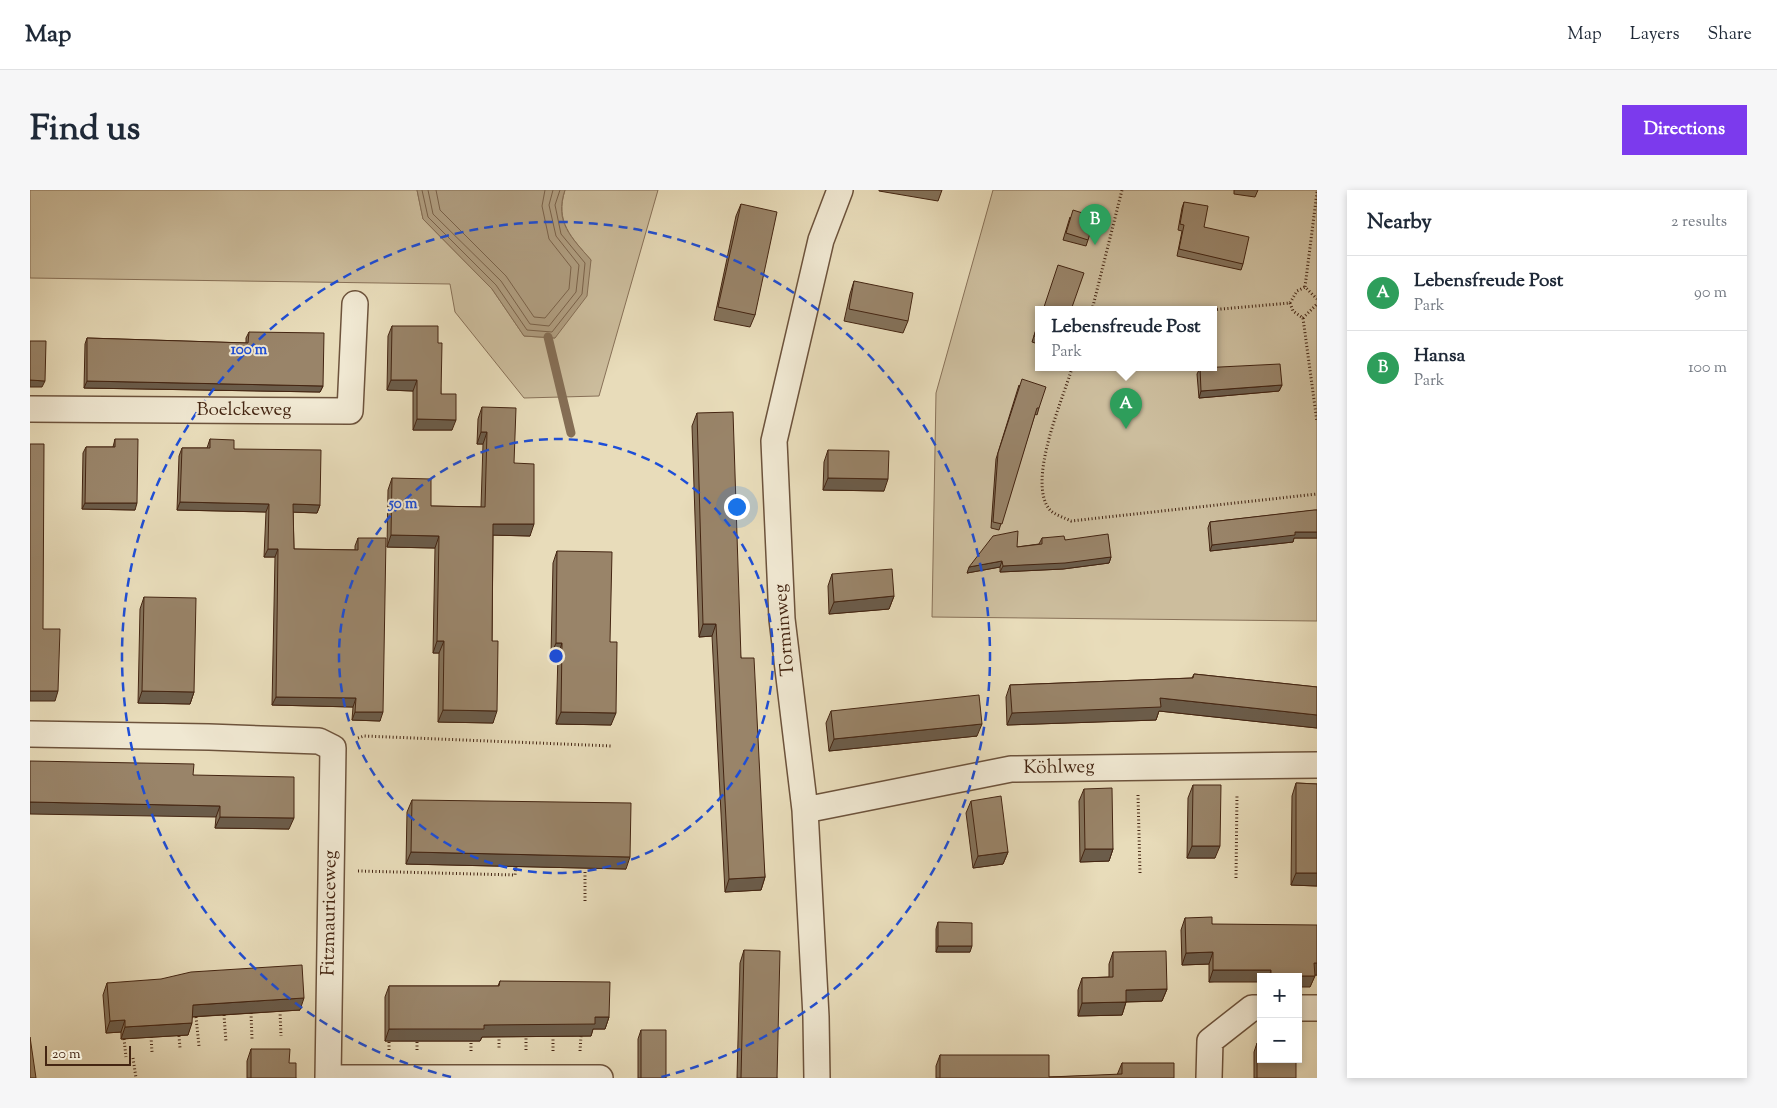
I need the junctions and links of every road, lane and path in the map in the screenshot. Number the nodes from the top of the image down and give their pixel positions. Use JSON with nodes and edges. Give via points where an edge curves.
{"nodes":[{"id":1,"x":840,"y":190,"type":"edge"},
{"id":2,"x":1122,"y":190,"type":"edge"},
{"id":3,"x":1317,"y":192,"type":"edge"},
{"id":4,"x":1305,"y":287,"type":"junction"},
{"id":5,"x":1317,"y":298,"type":"edge"},
{"id":6,"x":1290,"y":303,"type":"junction"},
{"id":7,"x":355,"y":304,"type":"dead end"},
{"id":8,"x":1317,"y":304,"type":"edge"},
{"id":9,"x":1093,"y":306,"type":"edge"},
{"id":10,"x":1217,"y":309,"type":"edge"},
{"id":11,"x":1302,"y":318,"type":"junction"},
{"id":12,"x":1071,"y":371,"type":"edge"},
{"id":13,"x":30,"y":409,"type":"edge"},
{"id":14,"x":1317,"y":422,"type":"edge"},
{"id":15,"x":1317,"y":494,"type":"edge"},
{"id":16,"x":30,"y":734,"type":"edge"},
{"id":17,"x":612,"y":746,"type":"dead end"},
{"id":18,"x":333,"y":748,"type":"junction"},
{"id":19,"x":1317,"y":765,"type":"edge"},
{"id":20,"x":1237,"y":766,"type":"junction"},
{"id":21,"x":1138,"y":767,"type":"junction"},
{"id":22,"x":805,"y":810,"type":"junction"},
{"id":23,"x":449,"y":865,"type":"edge"},
{"id":24,"x":516,"y":866,"type":"edge"},
{"id":25,"x":331,"y":870,"type":"junction"},
{"id":26,"x":585,"y":871,"type":"edge"},
{"id":27,"x":449,"y":874,"type":"junction"},
{"id":28,"x":1140,"y":874,"type":"dead end"},
{"id":29,"x":1236,"y":878,"type":"dead end"},
{"id":30,"x":585,"y":901,"type":"dead end"},
{"id":31,"x":1257,"y":1008,"type":"edge"},
{"id":32,"x":1302,"y":1008,"type":"edge"},
{"id":33,"x":1317,"y":1008,"type":"edge"},
{"id":34,"x":280,"y":1011,"type":"edge"},
{"id":35,"x":251,"y":1013,"type":"edge"},
{"id":36,"x":224,"y":1015,"type":"edge"},
{"id":37,"x":196,"y":1017,"type":"edge"},
{"id":38,"x":179,"y":1036,"type":"edge"},
{"id":39,"x":281,"y":1036,"type":"dead end"},
{"id":40,"x":151,"y":1037,"type":"edge"},
{"id":41,"x":124,"y":1039,"type":"edge"},
{"id":42,"x":252,"y":1039,"type":"dead end"},
{"id":43,"x":226,"y":1042,"type":"dead end"},
{"id":44,"x":199,"y":1046,"type":"dead end"},
{"id":45,"x":180,"y":1048,"type":"dead end"},
{"id":46,"x":152,"y":1052,"type":"dead end"},
{"id":47,"x":126,"y":1057,"type":"dead end"},
{"id":48,"x":132,"y":1058,"type":"dead end"},
{"id":49,"x":136,"y":1078,"type":"edge"},
{"id":50,"x":328,"y":1078,"type":"edge"},
{"id":51,"x":600,"y":1078,"type":"edge"},
{"id":52,"x":816,"y":1078,"type":"edge"},
{"id":53,"x":1209,"y":1078,"type":"edge"}],
"edges":[{"from":1,"to":22,"type":"street","name":"Torminweg","via":[[821,240],[774,440],[782,619]]},
{"from":2,"to":9,"type":"path"},
{"from":3,"to":4,"type":"path"},
{"from":4,"to":5,"type":"path"},
{"from":4,"to":6,"type":"path","via":[[1297,291]]},
{"from":6,"to":10,"type":"path"},
{"from":6,"to":11,"type":"path","via":[[1293,311]]},
{"from":7,"to":13,"type":"street","name":"Boelckeweg","via":[[350,411]]},
{"from":8,"to":11,"type":"path"},
{"from":11,"to":14,"type":"path"},
{"from":12,"to":15,"type":"path","via":[[1043,467],[1044,496],[1051,510],[1071,521]]},
{"from":16,"to":18,"type":"street","via":[[319,741]]},
{"from":17,"to":18,"type":"path","via":[[364,736]]},
{"from":18,"to":25,"type":"street","name":"Fitzmauriceweg"},
{"from":19,"to":20,"type":"street","name":"Köhlweg"},
{"from":20,"to":21,"type":"street","name":"Köhlweg"},
{"from":20,"to":29,"type":"path"},
{"from":21,"to":22,"type":"street","name":"Köhlweg","via":[[1011,769]]},
{"from":21,"to":28,"type":"path"},
{"from":22,"to":52,"type":"street","name":"Torminweg","via":[[816,1017]]},
{"from":23,"to":27,"type":"path"},
{"from":24,"to":27,"type":"path","via":[[515,875]]},
{"from":25,"to":27,"type":"path"},
{"from":25,"to":50,"type":"street","name":"Fitzmauriceweg"},
{"from":26,"to":30,"type":"path"},
{"from":31,"to":53,"type":"street","via":[[1252,1008],[1210,1041]]},
{"from":32,"to":33,"type":"street"},
{"from":34,"to":39,"type":"path"},
{"from":35,"to":42,"type":"path"},
{"from":36,"to":43,"type":"path"},
{"from":37,"to":44,"type":"path"},
{"from":38,"to":45,"type":"path"},
{"from":40,"to":46,"type":"path"},
{"from":41,"to":47,"type":"path"},
{"from":48,"to":49,"type":"path"},
{"from":50,"to":51,"type":"street","name":"Fitzmauriceweg"}]}
